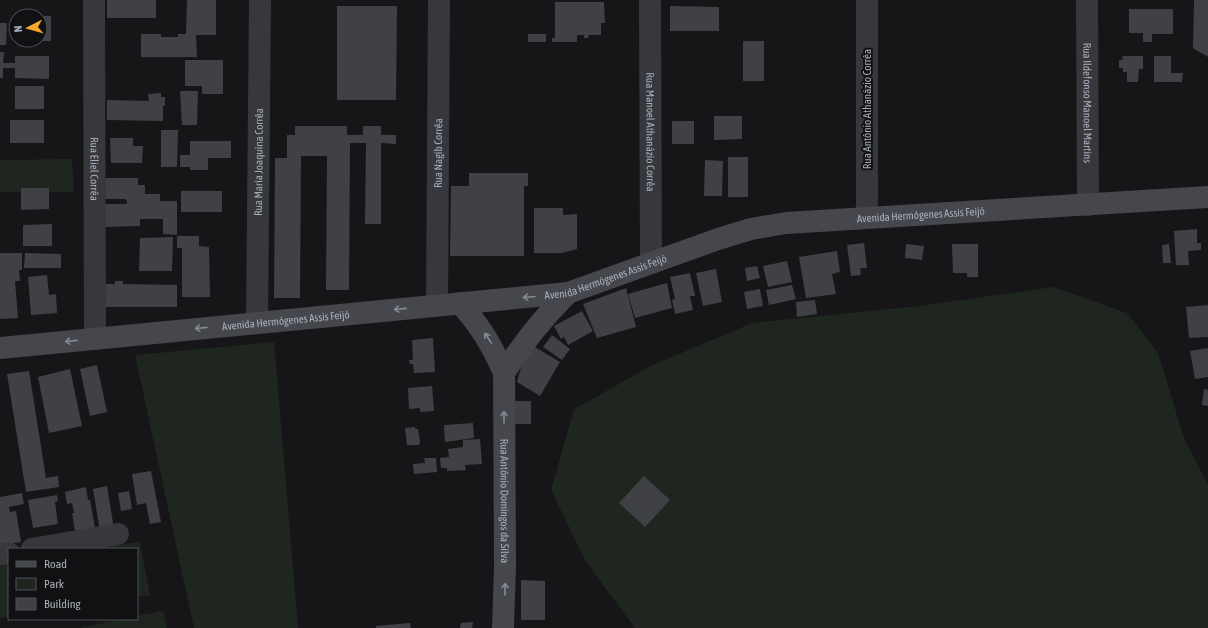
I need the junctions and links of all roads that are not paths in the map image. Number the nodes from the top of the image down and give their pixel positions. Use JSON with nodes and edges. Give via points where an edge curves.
{"nodes":[{"id":1,"x":94,"y":0,"type":"edge"},
{"id":2,"x":260,"y":0,"type":"edge"},
{"id":3,"x":439,"y":0,"type":"edge"},
{"id":4,"x":650,"y":0,"type":"edge"},
{"id":5,"x":867,"y":0,"type":"edge"},
{"id":6,"x":1087,"y":0,"type":"edge"},
{"id":7,"x":1208,"y":197,"type":"edge"},
{"id":8,"x":1088,"y":205,"type":"junction"},
{"id":9,"x":867,"y":217,"type":"junction"},
{"id":10,"x":651,"y":263,"type":"junction"},
{"id":11,"x":568,"y":293,"type":"junction"},
{"id":12,"x":460,"y":303,"type":"junction"},
{"id":13,"x":437,"y":306,"type":"junction"},
{"id":14,"x":257,"y":323,"type":"junction"},
{"id":15,"x":95,"y":339,"type":"junction"},
{"id":16,"x":0,"y":348,"type":"edge"},
{"id":17,"x":504,"y":373,"type":"junction"},
{"id":18,"x":118,"y":534,"type":"dead end"},
{"id":19,"x":38,"y":548,"type":"edge"},
{"id":20,"x":503,"y":628,"type":"edge"}],
"edges":[{"from":1,"to":15,"type":"street","name":"Rua Eliel Corrêa"},
{"from":2,"to":14,"type":"street","name":"Rua Maria Joaquina Corrêa"},
{"from":3,"to":13,"type":"street","name":"Rua Nagib Corrêa"},
{"from":4,"to":10,"type":"street","name":"Rua Manoel Athanázio Corrêa"},
{"from":5,"to":9,"type":"street","name":"Rua Antônio Athanázio Corrêa"},
{"from":6,"to":8,"type":"street","name":"Rua Ildefonso Manoel Martins"},
{"from":7,"to":8,"type":"main road","name":"Avenida Hermógenes Assis Feijó"},
{"from":8,"to":9,"type":"main road","name":"Avenida Hermógenes Assis Feijó"},
{"from":9,"to":10,"type":"main road","name":"Avenida Hermógenes Assis Feijó","via":[[786,223],[751,229]]},
{"from":10,"to":11,"type":"main road","name":"Avenida Hermógenes Assis Feijó"},
{"from":11,"to":12,"type":"main road","name":"Avenida Hermógenes Assis Feijó","one_way":true},
{"from":11,"to":17,"type":"main road","via":[[522,344]]},
{"from":12,"to":13,"type":"main road","name":"Avenida Hermógenes Assis Feijó"},
{"from":17,"to":12,"type":"main road","name":"Rua Antônio Domingos da Silva","one_way":true,"via":[[490,342]]},
{"from":13,"to":14,"type":"main road","name":"Avenida Hermógenes Assis Feijó","one_way":true},
{"from":14,"to":15,"type":"main road","name":"Avenida Hermógenes Assis Feijó","one_way":true},
{"from":15,"to":16,"type":"main road","name":"Avenida Hermógenes Assis Feijó","one_way":true},
{"from":20,"to":17,"type":"main road","name":"Rua Antônio Domingos da Silva","one_way":true},
{"from":18,"to":19,"type":"street"}]}
